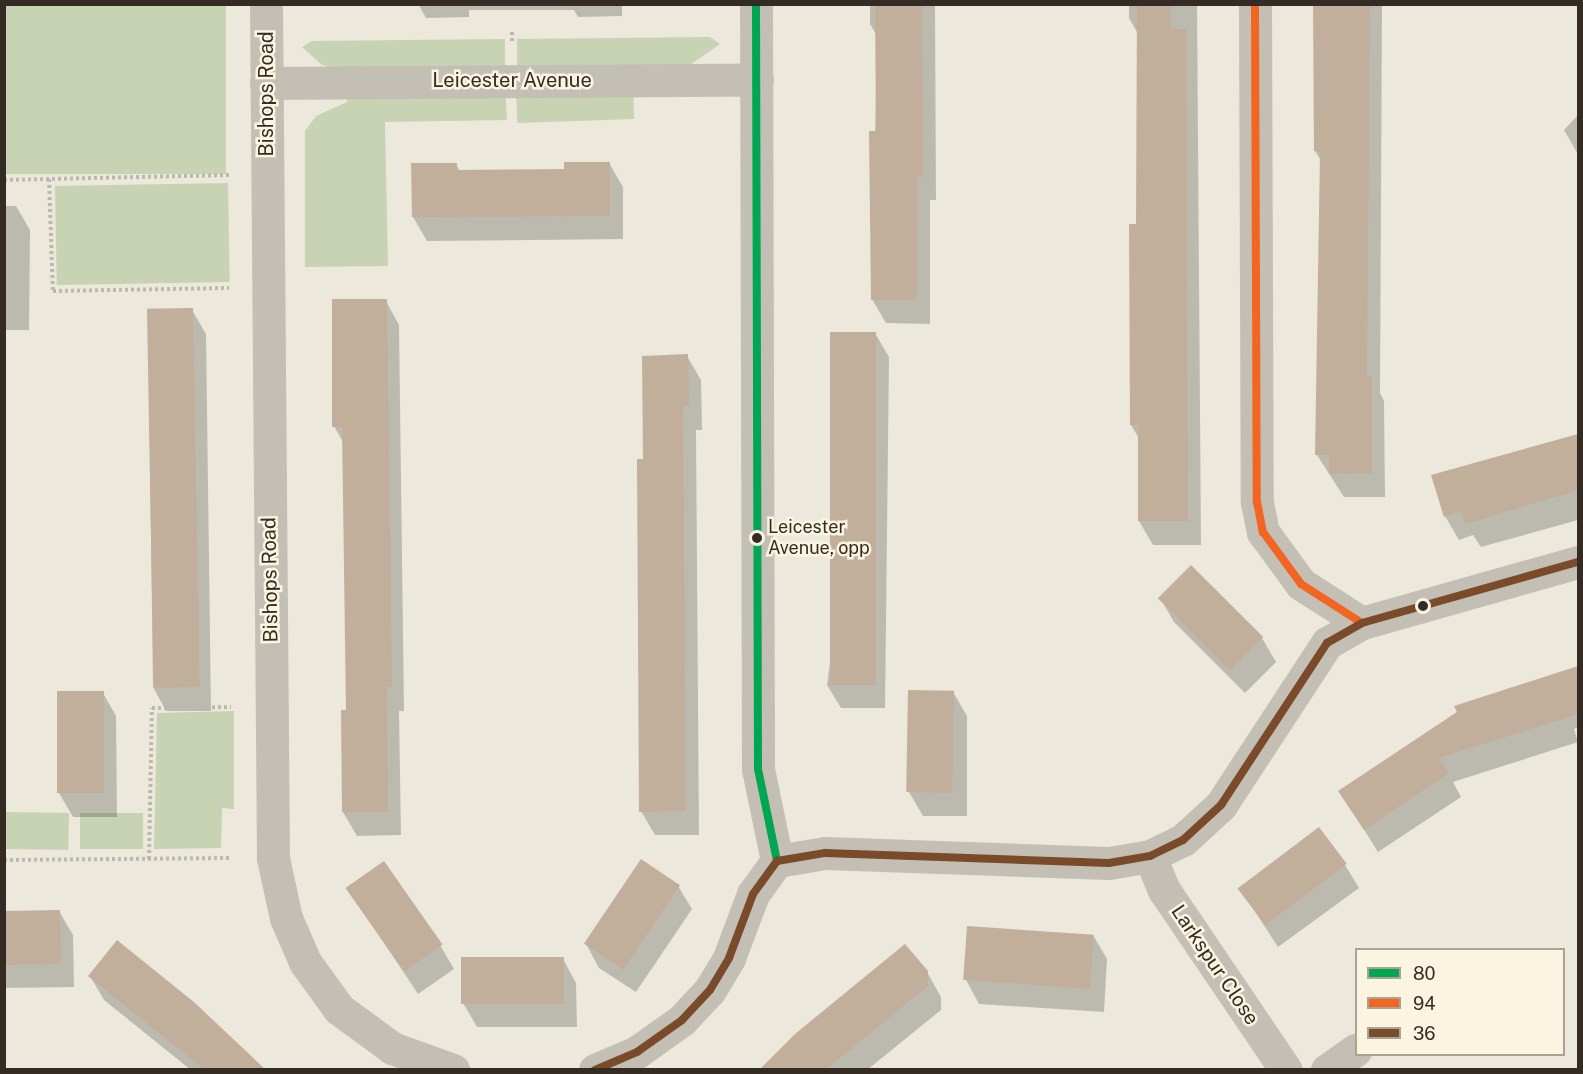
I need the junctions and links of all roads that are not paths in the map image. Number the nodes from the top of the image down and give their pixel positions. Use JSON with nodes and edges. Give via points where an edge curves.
{"nodes":[{"id":1,"x":266,"y":4,"type":"edge"},
{"id":2,"x":756,"y":4,"type":"edge"},
{"id":3,"x":1255,"y":4,"type":"edge"},
{"id":4,"x":757,"y":80,"type":"junction"},
{"id":5,"x":266,"y":83,"type":"junction"},
{"id":6,"x":1578,"y":562,"type":"edge"},
{"id":7,"x":1362,"y":623,"type":"junction"},
{"id":8,"x":1150,"y":856,"type":"junction"},
{"id":9,"x":777,"y":861,"type":"junction"},
{"id":10,"x":1355,"y":1051,"type":"edge"},
{"id":11,"x":453,"y":1070,"type":"edge"},
{"id":12,"x":595,"y":1070,"type":"edge"},
{"id":13,"x":1286,"y":1070,"type":"edge"},
{"id":14,"x":1327,"y":1070,"type":"edge"}],
"edges":[{"from":1,"to":5,"type":"street","name":"Bishops Road"},
{"from":2,"to":4,"type":"street"},
{"from":3,"to":7,"type":"street","via":[[1257,502],[1263,532],[1293,575]]},
{"from":4,"to":5,"type":"street","name":"Leicester Avenue"},
{"from":4,"to":9,"type":"street","via":[[758,769]]},
{"from":5,"to":11,"type":"street","name":"Bishops Road","via":[[273,858],[291,929],[305,962],[339,1009],[392,1048]]},
{"from":6,"to":7,"type":"street"},
{"from":7,"to":8,"type":"street","via":[[1327,643],[1221,805],[1183,840]]},
{"from":8,"to":9,"type":"street","via":[[1109,863],[825,854]]},
{"from":8,"to":13,"type":"street","name":"Larkspur Close","via":[[1164,890]]},
{"from":9,"to":12,"type":"street","via":[[753,894],[729,958],[710,990],[682,1020],[637,1052]]},
{"from":10,"to":14,"type":"street"}]}
